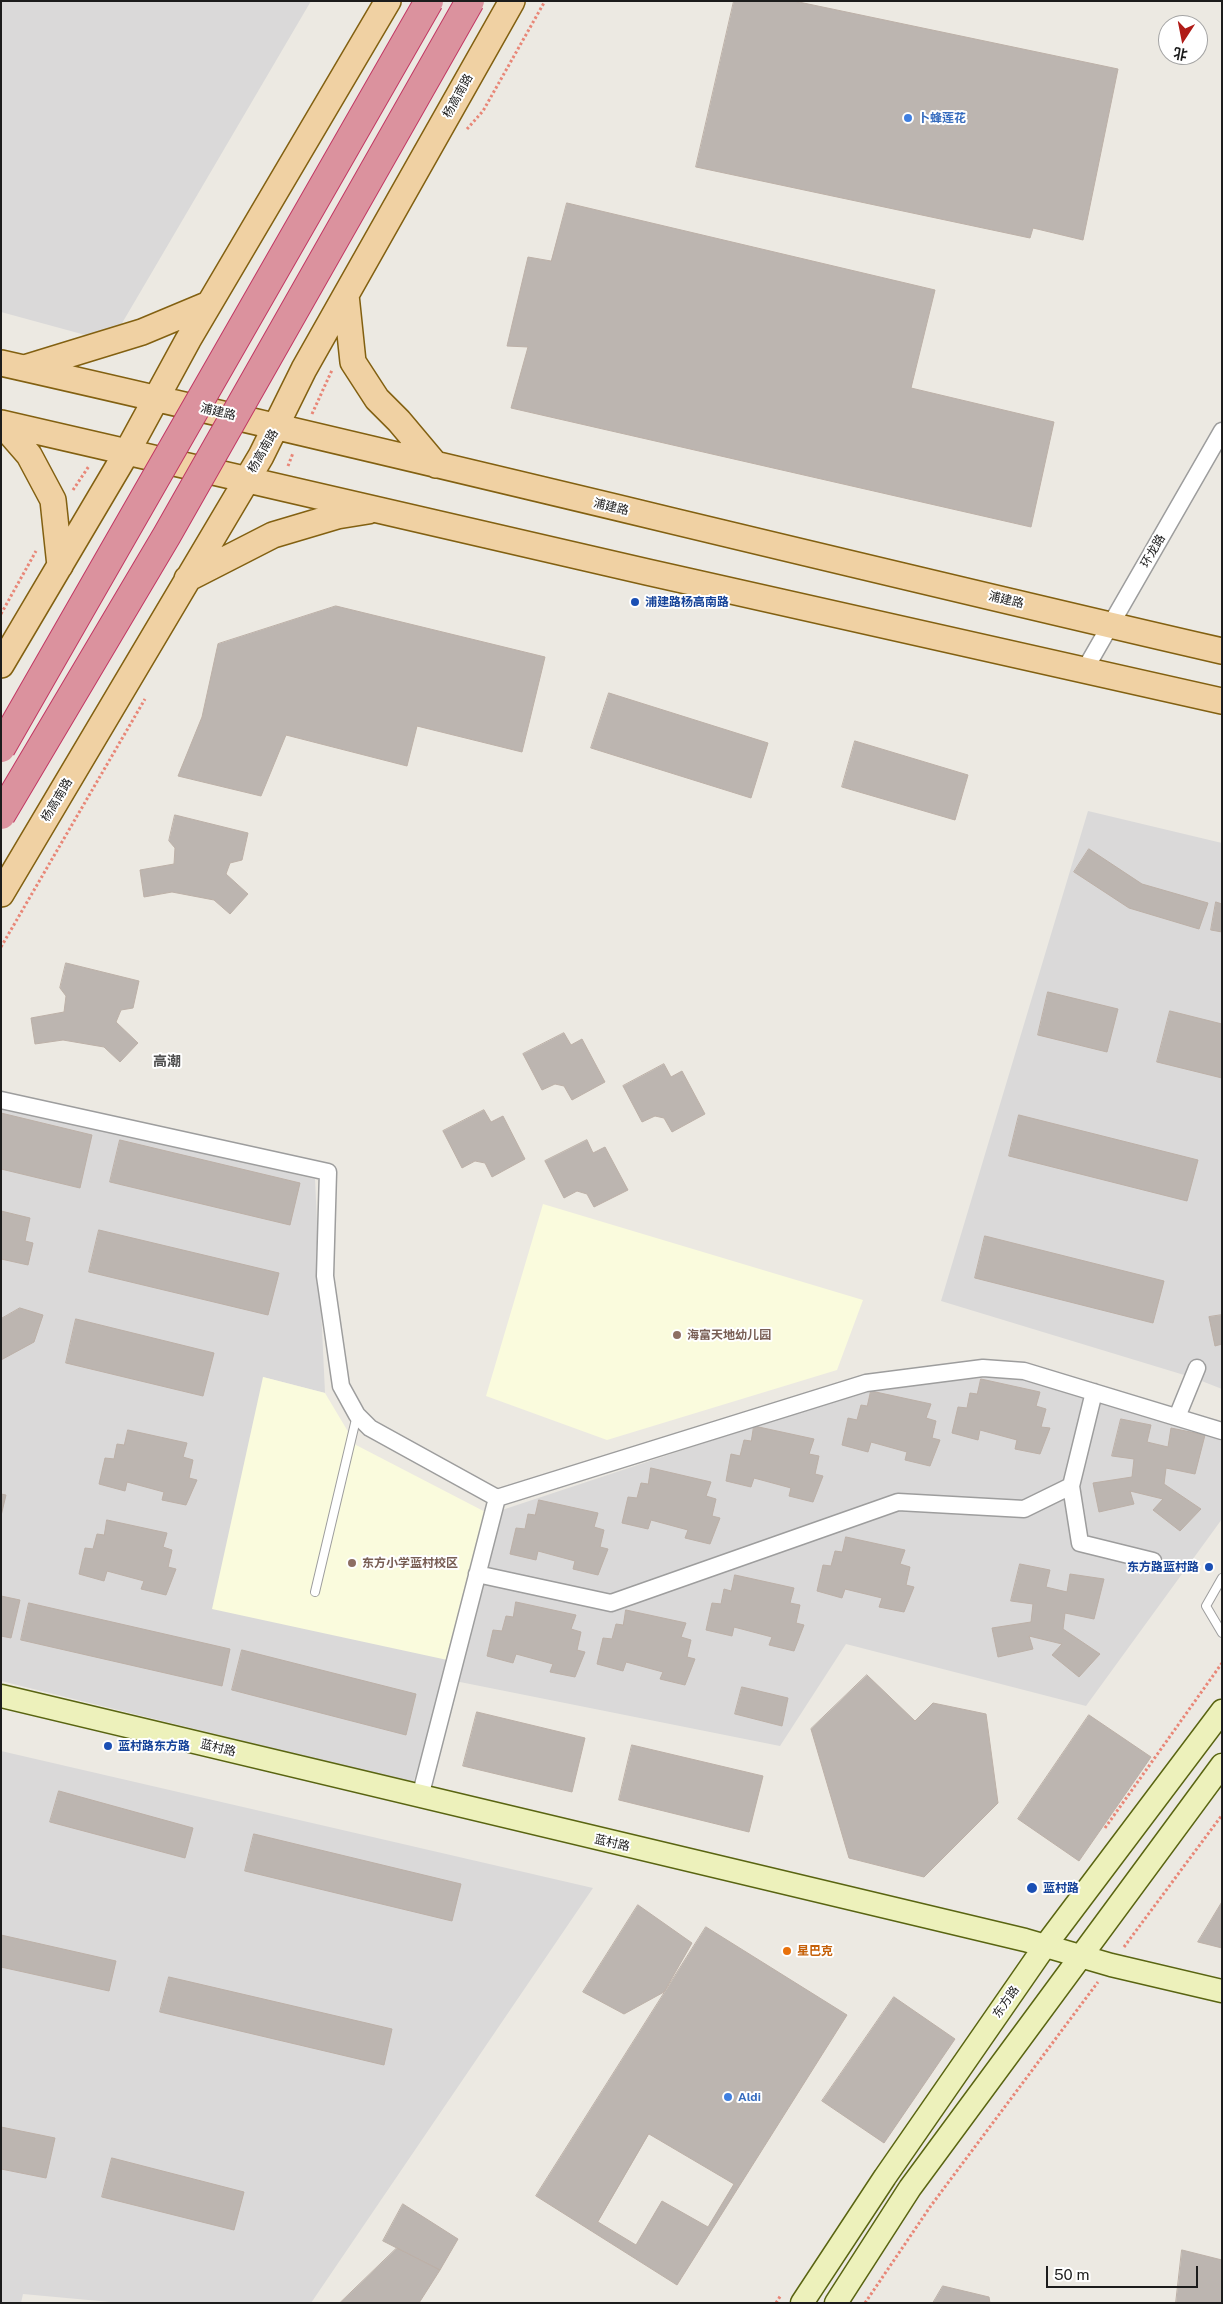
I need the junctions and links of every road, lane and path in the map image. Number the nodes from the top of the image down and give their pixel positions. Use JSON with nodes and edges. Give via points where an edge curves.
{"nodes":[{"id":1,"x":388,"y":1,"type":"edge"},
{"id":2,"x":429,"y":1,"type":"edge"},
{"id":3,"x":470,"y":1,"type":"edge"},
{"id":4,"x":512,"y":1,"type":"edge"},
{"id":5,"x":346,"y":295,"type":"junction"},
{"id":6,"x":210,"y":304,"type":"junction"},
{"id":7,"x":12,"y":366,"type":"edge"},
{"id":8,"x":156,"y":398,"type":"junction"},
{"id":9,"x":1,"y":423,"type":"edge"},
{"id":10,"x":277,"y":426,"type":"junction"},
{"id":11,"x":1222,"y":431,"type":"edge"},
{"id":12,"x":127,"y":452,"type":"junction"},
{"id":13,"x":436,"y":465,"type":"junction"},
{"id":14,"x":247,"y":478,"type":"junction"},
{"id":15,"x":379,"y":509,"type":"junction"},
{"id":16,"x":60,"y":566,"type":"junction"},
{"id":17,"x":187,"y":579,"type":"junction"},
{"id":18,"x":1111,"y":624,"type":"junction"},
{"id":19,"x":1222,"y":651,"type":"edge"},
{"id":20,"x":1,"y":665,"type":"edge"},
{"id":21,"x":1084,"y":671,"type":"junction"},
{"id":22,"x":1222,"y":701,"type":"edge"},
{"id":23,"x":1,"y":748,"type":"edge"},
{"id":24,"x":1,"y":814,"type":"edge"},
{"id":25,"x":1,"y":894,"type":"edge"},
{"id":26,"x":1,"y":1100,"type":"edge"},
{"id":27,"x":1198,"y":1368,"type":"dead end"},
{"id":28,"x":1094,"y":1392,"type":"junction"},
{"id":29,"x":357,"y":1415,"type":"junction"},
{"id":30,"x":1177,"y":1417,"type":"junction"},
{"id":31,"x":1222,"y":1431,"type":"edge"},
{"id":32,"x":1071,"y":1486,"type":"junction"},
{"id":33,"x":497,"y":1498,"type":"junction"},
{"id":34,"x":1153,"y":1561,"type":"dead end"},
{"id":35,"x":477,"y":1574,"type":"junction"},
{"id":36,"x":1222,"y":1578,"type":"edge"},
{"id":37,"x":315,"y":1592,"type":"dead end"},
{"id":38,"x":1222,"y":1633,"type":"edge"},
{"id":39,"x":1,"y":1696,"type":"edge"},
{"id":40,"x":1222,"y":1711,"type":"edge"},
{"id":41,"x":1222,"y":1765,"type":"edge"},
{"id":42,"x":420,"y":1797,"type":"junction"},
{"id":43,"x":1222,"y":1815,"type":"edge"},
{"id":44,"x":1045,"y":1946,"type":"junction"},
{"id":45,"x":1080,"y":1956,"type":"junction"},
{"id":46,"x":1111,"y":1965,"type":"junction"},
{"id":47,"x":1222,"y":1991,"type":"edge"},
{"id":48,"x":802,"y":2303,"type":"edge"},
{"id":49,"x":836,"y":2303,"type":"edge"},
{"id":50,"x":865,"y":2303,"type":"edge"}],
"edges":[{"from":1,"to":6,"type":"main road"},
{"from":2,"to":23,"type":"highway","bridge":true},
{"from":3,"to":24,"type":"highway","bridge":true,"via":[[172,526]]},
{"from":4,"to":5,"type":"main road","name":"杨高南路"},
{"from":5,"to":10,"type":"main road","name":"杨高南路","via":[[304,369]]},
{"from":5,"to":13,"type":"main road","via":[[353,362],[377,399]]},
{"from":6,"to":7,"type":"main road","via":[[142,332]]},
{"from":6,"to":8,"type":"main road"},
{"from":7,"to":8,"type":"main road","name":"浦建路"},
{"from":8,"to":10,"type":"main road","name":"浦建路"},
{"from":8,"to":12,"type":"main road"},
{"from":9,"to":12,"type":"main road"},
{"from":9,"to":16,"type":"main road","via":[[28,455],[53,500]]},
{"from":10,"to":13,"type":"main road","name":"浦建路"},
{"from":10,"to":14,"type":"main road","name":"杨高南路"},
{"from":11,"to":18,"type":"street","name":"环龙路"},
{"from":12,"to":14,"type":"main road"},
{"from":12,"to":16,"type":"main road"},
{"from":13,"to":18,"type":"main road","name":"浦建路"},
{"from":14,"to":15,"type":"main road"},
{"from":14,"to":17,"type":"main road","name":"杨高南路"},
{"from":15,"to":17,"type":"main road","via":[[337,516],[274,535]]},
{"from":15,"to":21,"type":"main road"},
{"from":16,"to":20,"type":"main road"},
{"from":17,"to":25,"type":"main road","name":"杨高南路"},
{"from":18,"to":19,"type":"main road","name":"浦建路"},
{"from":18,"to":21,"type":"street","name":"环龙路"},
{"from":21,"to":22,"type":"main road"},
{"from":26,"to":29,"type":"street","via":[[328,1172],[325,1276],[342,1386]]},
{"from":27,"to":30,"type":"street"},
{"from":28,"to":30,"type":"street"},
{"from":28,"to":32,"type":"street"},
{"from":28,"to":33,"type":"street","via":[[1024,1371],[983,1368],[866,1383]]},
{"from":29,"to":33,"type":"street","via":[[370,1428]]},
{"from":29,"to":37,"type":"lane"},
{"from":30,"to":31,"type":"street"},
{"from":32,"to":34,"type":"street","via":[[1080,1543]]},
{"from":32,"to":35,"type":"street","via":[[1024,1509],[898,1502],[611,1603]]},
{"from":33,"to":35,"type":"street"},
{"from":35,"to":42,"type":"street"},
{"from":36,"to":38,"type":"lane","via":[[1206,1606]]},
{"from":39,"to":42,"type":"main road","name":"蓝村路"},
{"from":40,"to":44,"type":"main road","name":"东方路"},
{"from":41,"to":45,"type":"main road"},
{"from":42,"to":44,"type":"main road","name":"蓝村路"},
{"from":43,"to":46,"type":"path"},
{"from":44,"to":45,"type":"main road","name":"蓝村路"},
{"from":44,"to":48,"type":"main road","name":"东方路"},
{"from":45,"to":46,"type":"main road","name":"蓝村路"},
{"from":45,"to":49,"type":"main road","via":[[910,2188]]},
{"from":46,"to":47,"type":"main road","name":"蓝村路"},
{"from":46,"to":50,"type":"path","via":[[930,2207]]}]}
